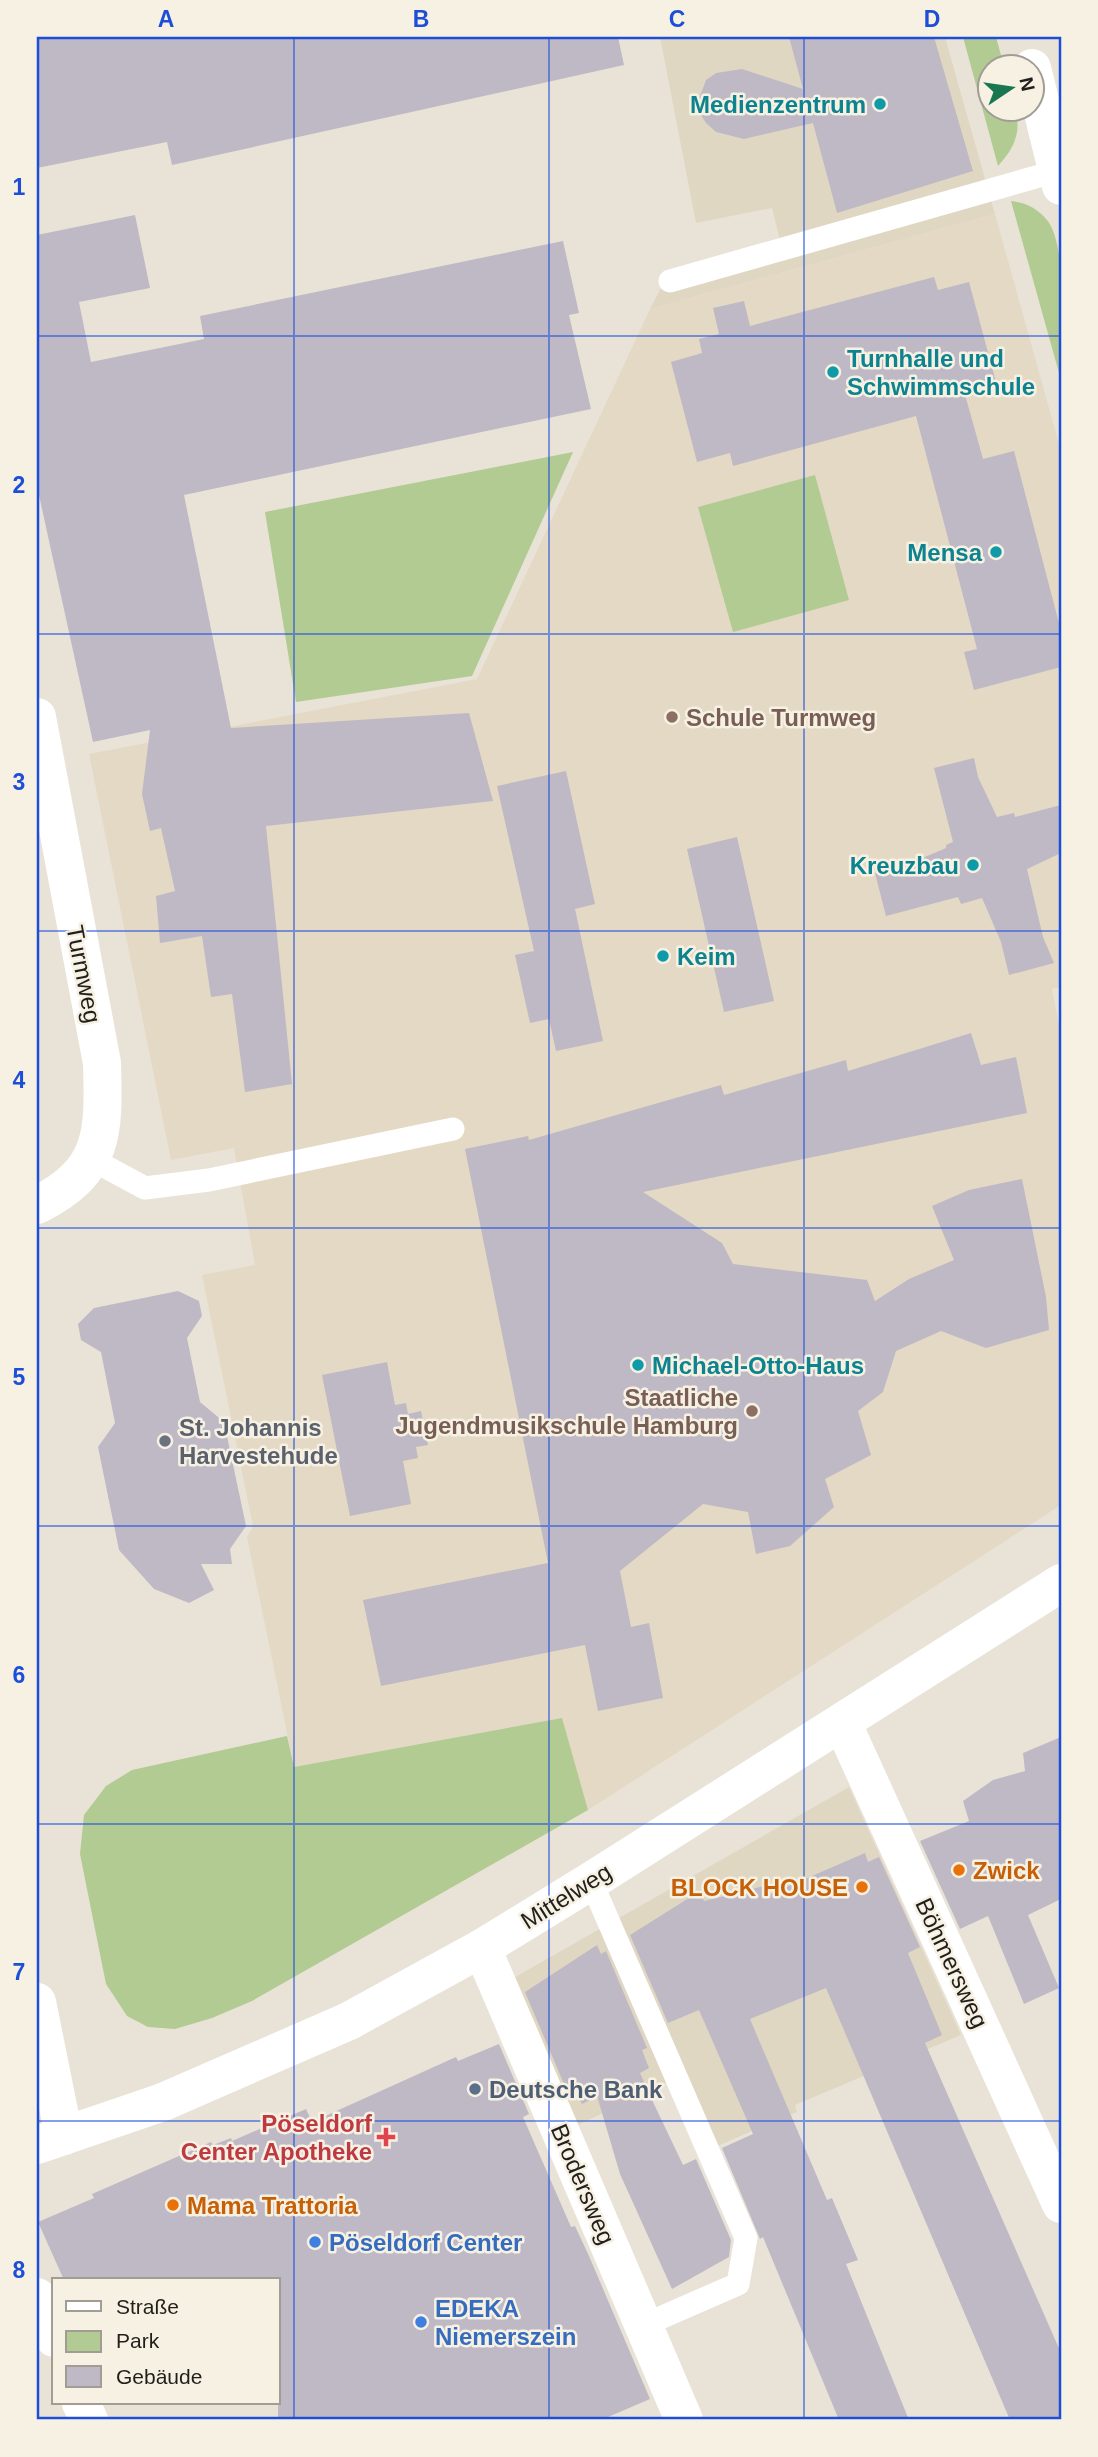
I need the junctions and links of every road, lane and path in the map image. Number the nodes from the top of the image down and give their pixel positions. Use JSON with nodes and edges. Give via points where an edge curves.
{"nodes":[{"id":1,"x":1045,"y":122,"type":"edge"},
{"id":2,"x":1059,"y":178,"type":"edge"},
{"id":3,"x":670,"y":281,"type":"dead end"},
{"id":4,"x":37,"y":717,"type":"edge"},
{"id":5,"x":453,"y":1129,"type":"dead end"},
{"id":6,"x":93,"y":1160,"type":"junction"},
{"id":7,"x":37,"y":1205,"type":"edge"},
{"id":8,"x":1061,"y":1583,"type":"edge"},
{"id":9,"x":842,"y":1722,"type":"junction"},
{"id":10,"x":590,"y":1881,"type":"junction"},
{"id":11,"x":482,"y":1948,"type":"junction"},
{"id":12,"x":37,"y":2002,"type":"edge"},
{"id":13,"x":50,"y":2140,"type":"edge"},
{"id":14,"x":1061,"y":2204,"type":"edge"},
{"id":15,"x":37,"y":2297,"type":"edge"},
{"id":16,"x":643,"y":2325,"type":"junction"},
{"id":17,"x":52,"y":2333,"type":"edge"},
{"id":18,"x":81,"y":2404,"type":"edge"},
{"id":19,"x":89,"y":2420,"type":"edge"},
{"id":20,"x":684,"y":2420,"type":"edge"}],
"edges":[{"from":1,"to":2,"type":"street"},
{"from":2,"to":3,"type":"lane"},
{"from":4,"to":6,"type":"street","name":"Turmweg","via":[[102,1063],[103,1116]]},
{"from":5,"to":6,"type":"lane","via":[[209,1180],[145,1188]]},
{"from":6,"to":7,"type":"street","via":[[62,1192]]},
{"from":8,"to":9,"type":"street","name":"Mittelweg"},
{"from":9,"to":10,"type":"street","name":"Mittelweg"},
{"from":9,"to":14,"type":"street","name":"Böhmersweg"},
{"from":10,"to":11,"type":"street","name":"Mittelweg"},
{"from":10,"to":16,"type":"lane","via":[[746,2238],[738,2284]]},
{"from":11,"to":13,"type":"street","name":"Mittelweg","via":[[349,2021],[244,2069]]},
{"from":11,"to":16,"type":"street","name":"Brodersweg"},
{"from":12,"to":13,"type":"street"},
{"from":15,"to":17,"type":"street"},
{"from":16,"to":20,"type":"street","name":"Brodersweg"},
{"from":18,"to":19,"type":"street"}]}
